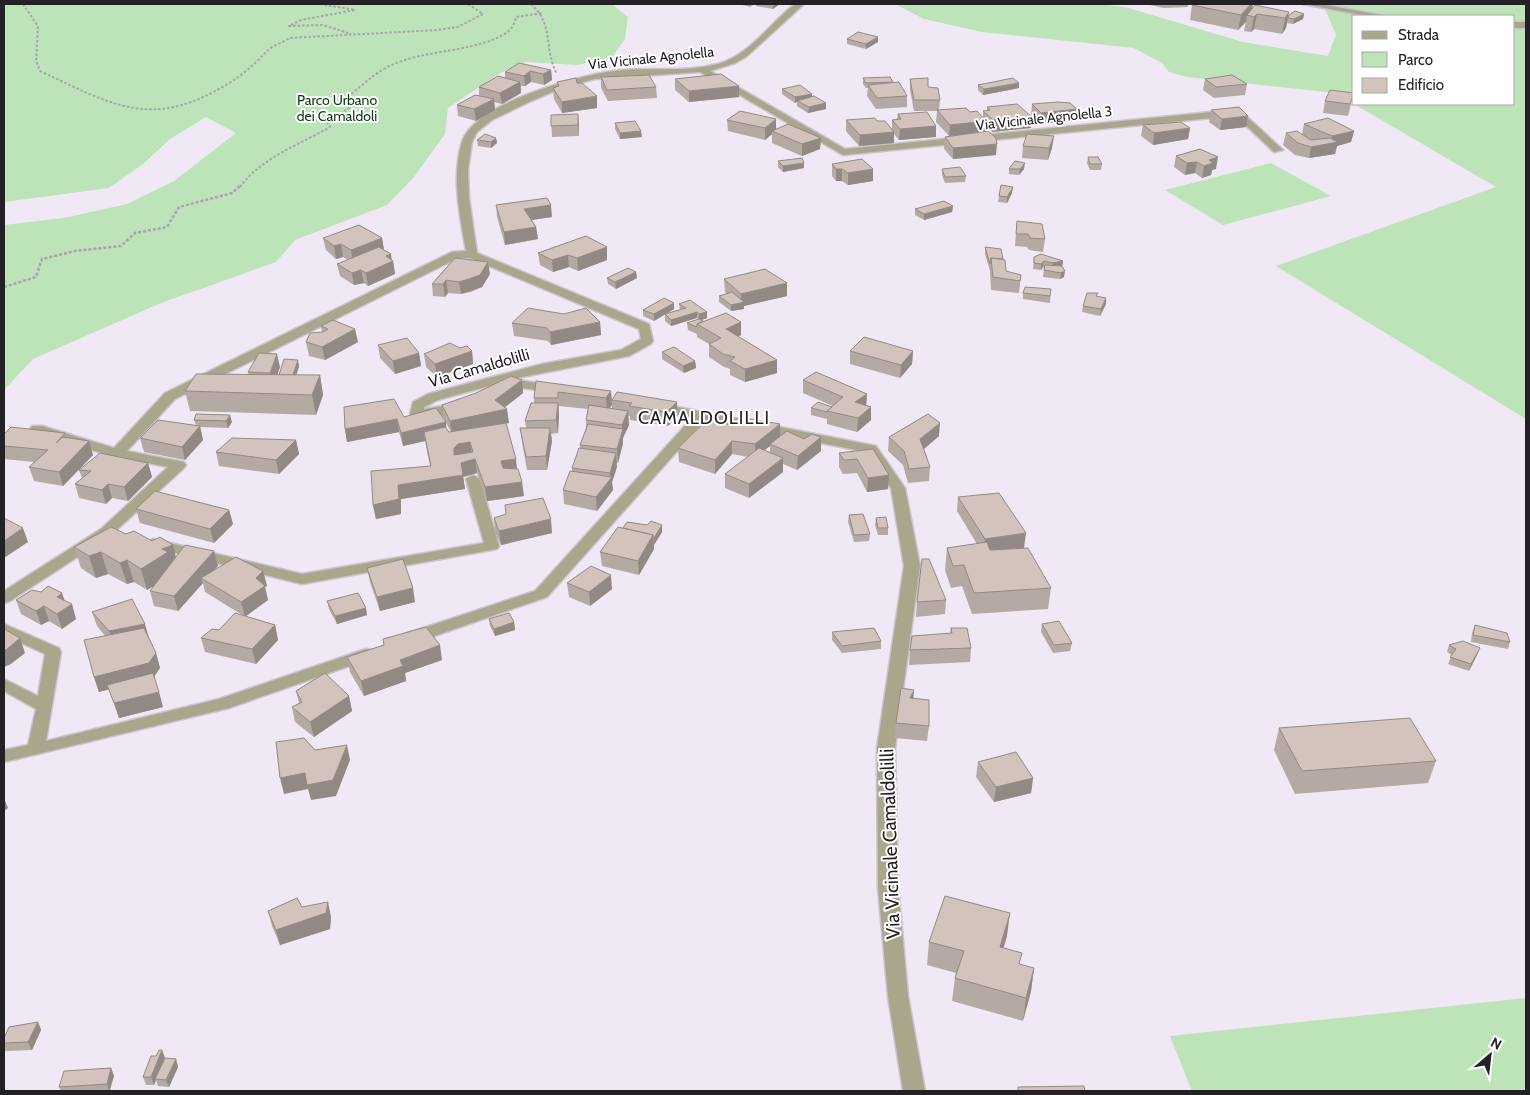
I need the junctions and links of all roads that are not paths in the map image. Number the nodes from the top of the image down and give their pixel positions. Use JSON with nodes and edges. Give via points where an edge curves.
{"nodes":[{"id":1,"x":800,"y":4,"type":"edge"},
{"id":2,"x":1307,"y":4,"type":"edge"},
{"id":3,"x":1376,"y":15,"type":"edge"},
{"id":4,"x":701,"y":69,"type":"junction"},
{"id":5,"x":1278,"y":150,"type":"dead end"},
{"id":6,"x":472,"y":255,"type":"junction"},
{"id":7,"x":569,"y":393,"type":"edge"},
{"id":8,"x":645,"y":405,"type":"edge"},
{"id":9,"x":702,"y":415,"type":"junction"},
{"id":10,"x":37,"y":428,"type":"edge"},
{"id":11,"x":117,"y":453,"type":"junction"},
{"id":12,"x":473,"y":479,"type":"dead end"},
{"id":13,"x":106,"y":532,"type":"junction"},
{"id":14,"x":4,"y":598,"type":"edge"},
{"id":15,"x":4,"y":629,"type":"edge"},
{"id":16,"x":399,"y":642,"type":"edge"},
{"id":17,"x":380,"y":648,"type":"edge"},
{"id":18,"x":4,"y":684,"type":"edge"},
{"id":19,"x":45,"y":707,"type":"junction"},
{"id":20,"x":36,"y":750,"type":"junction"},
{"id":21,"x":4,"y":756,"type":"edge"},
{"id":22,"x":914,"y":1091,"type":"edge"}],
"edges":[{"from":1,"to":4,"type":"street","name":"Via Vicinale Agnolella","via":[[750,49],[721,65]]},
{"from":2,"to":3,"type":"street"},
{"from":4,"to":5,"type":"street","name":"Via Vicinale Agnolella 3","via":[[843,152],[1231,113],[1248,121]]},
{"from":4,"to":6,"type":"street","name":"Via Vicinale Agnolella","via":[[596,76],[569,82],[477,126],[467,141],[461,180]]},
{"from":6,"to":7,"type":"street","name":"Via Camaldolilli","via":[[645,327],[647,340],[626,354],[542,368],[442,394],[418,405],[416,414],[449,412],[512,383]]},
{"from":6,"to":11,"type":"street","via":[[456,254],[170,396]]},
{"from":8,"to":9,"type":"street"},
{"from":9,"to":16,"type":"street","via":[[542,594]]},
{"from":9,"to":22,"type":"street","name":"Via Vicinale Camaldolilli","via":[[871,449],[898,488],[912,566],[886,748],[888,887],[898,996]]},
{"from":10,"to":11,"type":"street"},
{"from":11,"to":13,"type":"street","via":[[179,465]]},
{"from":12,"to":13,"type":"street","via":[[492,546],[302,579]]},
{"from":13,"to":14,"type":"street"},
{"from":15,"to":19,"type":"street","via":[[53,652]]},
{"from":17,"to":20,"type":"street","via":[[223,704]]},
{"from":18,"to":19,"type":"street"},
{"from":19,"to":20,"type":"street"},
{"from":20,"to":21,"type":"street"}]}
